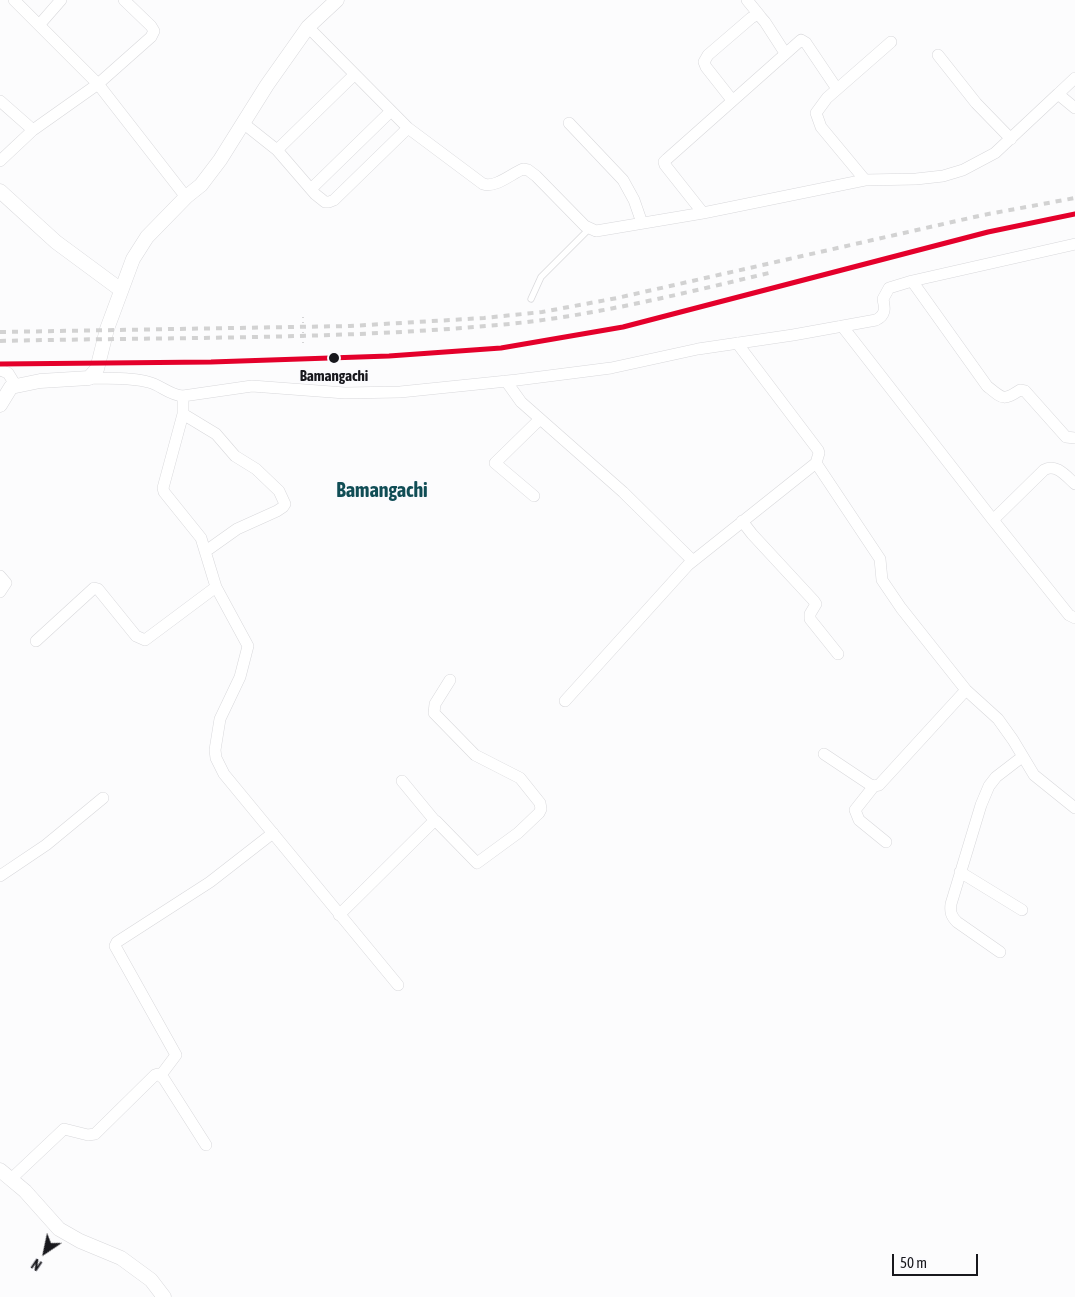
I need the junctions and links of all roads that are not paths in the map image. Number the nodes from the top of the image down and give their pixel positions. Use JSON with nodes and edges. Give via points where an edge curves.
{"nodes":[{"id":1,"x":14,"y":0,"type":"edge"},
{"id":2,"x":61,"y":0,"type":"edge"},
{"id":3,"x":124,"y":0,"type":"edge"},
{"id":4,"x":337,"y":0,"type":"edge"},
{"id":5,"x":747,"y":0,"type":"edge"},
{"id":6,"x":760,"y":16,"type":"junction"},
{"id":7,"x":40,"y":24,"type":"junction"},
{"id":8,"x":308,"y":27,"type":"junction"},
{"id":9,"x":891,"y":42,"type":"dead end"},
{"id":10,"x":785,"y":53,"type":"junction"},
{"id":11,"x":938,"y":55,"type":"dead end"},
{"id":12,"x":354,"y":74,"type":"junction"},
{"id":13,"x":1075,"y":78,"type":"edge"},
{"id":14,"x":98,"y":84,"type":"junction"},
{"id":15,"x":837,"y":89,"type":"junction"},
{"id":16,"x":1058,"y":94,"type":"junction"},
{"id":17,"x":732,"y":100,"type":"junction"},
{"id":18,"x":0,"y":101,"type":"edge"},
{"id":19,"x":1075,"y":108,"type":"edge"},
{"id":20,"x":391,"y":111,"type":"junction"},
{"id":21,"x":243,"y":123,"type":"junction"},
{"id":22,"x":569,"y":123,"type":"dead end"},
{"id":23,"x":408,"y":128,"type":"junction"},
{"id":24,"x":33,"y":130,"type":"junction"},
{"id":25,"x":1011,"y":139,"type":"junction"},
{"id":26,"x":277,"y":150,"type":"junction"},
{"id":27,"x":0,"y":161,"type":"edge"},
{"id":28,"x":865,"y":180,"type":"junction"},
{"id":29,"x":311,"y":189,"type":"junction"},
{"id":30,"x":0,"y":191,"type":"edge"},
{"id":31,"x":186,"y":197,"type":"junction"},
{"id":32,"x":703,"y":213,"type":"junction"},
{"id":33,"x":642,"y":223,"type":"junction"},
{"id":34,"x":589,"y":229,"type":"junction"},
{"id":35,"x":1075,"y":244,"type":"edge"},
{"id":36,"x":912,"y":281,"type":"junction"},
{"id":37,"x":121,"y":290,"type":"junction"},
{"id":38,"x":531,"y":300,"type":"dead end"},
{"id":39,"x":842,"y":326,"type":"junction"},
{"id":40,"x":737,"y":343,"type":"junction"},
{"id":41,"x":0,"y":370,"type":"edge"},
{"id":42,"x":89,"y":378,"type":"junction"},
{"id":43,"x":506,"y":381,"type":"junction"},
{"id":44,"x":16,"y":386,"type":"junction"},
{"id":45,"x":183,"y":396,"type":"junction"},
{"id":46,"x":0,"y":405,"type":"edge"},
{"id":47,"x":183,"y":414,"type":"junction"},
{"id":48,"x":540,"y":419,"type":"junction"},
{"id":49,"x":1075,"y":438,"type":"edge"},
{"id":50,"x":816,"y":463,"type":"junction"},
{"id":51,"x":1075,"y":484,"type":"edge"},
{"id":52,"x":534,"y":496,"type":"dead end"},
{"id":53,"x":993,"y":520,"type":"junction"},
{"id":54,"x":742,"y":521,"type":"junction"},
{"id":55,"x":206,"y":551,"type":"junction"},
{"id":56,"x":693,"y":561,"type":"junction"},
{"id":57,"x":0,"y":576,"type":"edge"},
{"id":58,"x":216,"y":586,"type":"junction"},
{"id":59,"x":0,"y":592,"type":"edge"},
{"id":60,"x":1075,"y":618,"type":"edge"},
{"id":61,"x":36,"y":641,"type":"dead end"},
{"id":62,"x":838,"y":654,"type":"dead end"},
{"id":63,"x":450,"y":680,"type":"dead end"},
{"id":64,"x":966,"y":690,"type":"junction"},
{"id":65,"x":565,"y":701,"type":"dead end"},
{"id":66,"x":824,"y":754,"type":"dead end"},
{"id":67,"x":1022,"y":757,"type":"junction"},
{"id":68,"x":402,"y":781,"type":"dead end"},
{"id":69,"x":874,"y":786,"type":"junction"},
{"id":70,"x":103,"y":798,"type":"dead end"},
{"id":71,"x":1075,"y":808,"type":"edge"},
{"id":72,"x":435,"y":821,"type":"junction"},
{"id":73,"x":273,"y":833,"type":"junction"},
{"id":74,"x":886,"y":842,"type":"dead end"},
{"id":75,"x":960,"y":872,"type":"junction"},
{"id":76,"x":0,"y":876,"type":"edge"},
{"id":77,"x":1022,"y":910,"type":"dead end"},
{"id":78,"x":339,"y":915,"type":"junction"},
{"id":79,"x":1000,"y":952,"type":"dead end"},
{"id":80,"x":398,"y":985,"type":"dead end"},
{"id":81,"x":161,"y":1075,"type":"junction"},
{"id":82,"x":206,"y":1145,"type":"dead end"},
{"id":83,"x":5,"y":1174,"type":"edge"},
{"id":84,"x":164,"y":1297,"type":"edge"}],
"edges":[{"from":1,"to":7,"type":"street"},
{"from":2,"to":7,"type":"street"},
{"from":3,"to":14,"type":"street","via":[[154,31]]},
{"from":4,"to":8,"type":"street"},
{"from":5,"to":6,"type":"street"},
{"from":6,"to":10,"type":"street"},
{"from":6,"to":17,"type":"street","via":[[751,18],[705,58],[706,67]]},
{"from":7,"to":14,"type":"street"},
{"from":8,"to":12,"type":"street"},
{"from":8,"to":21,"type":"street"},
{"from":9,"to":15,"type":"street"},
{"from":10,"to":15,"type":"street","via":[[804,41]]},
{"from":10,"to":17,"type":"street"},
{"from":11,"to":25,"type":"street","via":[[976,103]]},
{"from":12,"to":20,"type":"street"},
{"from":12,"to":26,"type":"street"},
{"from":13,"to":16,"type":"street"},
{"from":14,"to":24,"type":"street"},
{"from":14,"to":31,"type":"street"},
{"from":15,"to":28,"type":"street","via":[[820,106],[817,118]]},
{"from":16,"to":19,"type":"street"},
{"from":16,"to":25,"type":"street"},
{"from":17,"to":32,"type":"street","via":[[664,162]]},
{"from":18,"to":24,"type":"street"},
{"from":20,"to":23,"type":"street"},
{"from":20,"to":29,"type":"street"},
{"from":21,"to":26,"type":"street"},
{"from":21,"to":31,"type":"street","via":[[202,185]]},
{"from":22,"to":33,"type":"street","via":[[623,180]]},
{"from":23,"to":29,"type":"street","via":[[334,200],[325,202]]},
{"from":23,"to":34,"type":"street","via":[[488,186],[523,169],[528,170]]},
{"from":24,"to":27,"type":"street"},
{"from":25,"to":28,"type":"street","via":[[983,160],[943,176]]},
{"from":26,"to":29,"type":"street"},
{"from":28,"to":32,"type":"street"},
{"from":30,"to":37,"type":"street","via":[[56,242]]},
{"from":31,"to":37,"type":"street","via":[[147,237],[133,259]]},
{"from":32,"to":33,"type":"street"},
{"from":33,"to":34,"type":"street","via":[[596,231]]},
{"from":34,"to":38,"type":"lane","via":[[541,277]]},
{"from":35,"to":36,"type":"street"},
{"from":36,"to":39,"type":"street","via":[[889,288],[883,298],[885,308],[881,318]]},
{"from":36,"to":49,"type":"street","via":[[987,386],[1004,398],[1020,390],[1025,391],[1066,437]]},
{"from":37,"to":42,"type":"street","via":[[97,369]]},
{"from":39,"to":40,"type":"street"},
{"from":39,"to":53,"type":"street"},
{"from":40,"to":43,"type":"street","via":[[611,368]]},
{"from":40,"to":50,"type":"street","via":[[818,450]]},
{"from":41,"to":44,"type":"street","via":[[8,373]]},
{"from":42,"to":44,"type":"street"},
{"from":42,"to":45,"type":"street","via":[[141,380]]},
{"from":43,"to":45,"type":"street","via":[[345,394],[252,386]]},
{"from":43,"to":48,"type":"street","via":[[521,402]]},
{"from":44,"to":46,"type":"street","via":[[11,388]]},
{"from":45,"to":47,"type":"street"},
{"from":47,"to":55,"type":"street","via":[[163,488],[201,538]]},
{"from":47,"to":55,"type":"street","via":[[216,434],[235,456],[256,469],[279,490],[285,504],[230,533]]},
{"from":48,"to":52,"type":"street","via":[[495,463]]},
{"from":48,"to":56,"type":"street","via":[[623,492]]},
{"from":50,"to":54,"type":"street"},
{"from":50,"to":64,"type":"street","via":[[880,559],[884,583]]},
{"from":51,"to":53,"type":"street","via":[[1055,467],[1050,467]]},
{"from":53,"to":60,"type":"street","via":[[1069,615]]},
{"from":54,"to":56,"type":"street"},
{"from":54,"to":62,"type":"street","via":[[814,601],[816,604],[810,619]]},
{"from":55,"to":58,"type":"street"},
{"from":56,"to":65,"type":"street"},
{"from":57,"to":59,"type":"street","via":[[6,583]]},
{"from":58,"to":61,"type":"street","via":[[144,640],[136,636],[94,588]]},
{"from":58,"to":73,"type":"street","via":[[248,646],[240,677],[220,718],[216,758],[224,774]]},
{"from":63,"to":72,"type":"street","via":[[434,704],[434,713],[476,755],[520,778],[541,808],[539,814],[518,833],[477,863]]},
{"from":64,"to":67,"type":"street","via":[[998,719]]},
{"from":64,"to":69,"type":"street","via":[[879,785]]},
{"from":66,"to":69,"type":"street"},
{"from":67,"to":71,"type":"street","via":[[1034,775]]},
{"from":67,"to":75,"type":"street","via":[[989,786]]},
{"from":68,"to":72,"type":"street"},
{"from":69,"to":74,"type":"street","via":[[855,810],[859,820]]},
{"from":70,"to":76,"type":"street","via":[[46,845]]},
{"from":72,"to":78,"type":"street"},
{"from":73,"to":78,"type":"street"},
{"from":73,"to":81,"type":"street","via":[[210,882],[115,946],[176,1055]]},
{"from":75,"to":77,"type":"street"},
{"from":75,"to":79,"type":"street","via":[[951,904],[952,918]]},
{"from":78,"to":80,"type":"street"},
{"from":81,"to":82,"type":"street"},
{"from":81,"to":83,"type":"street","via":[[155,1075],[96,1134],[64,1129]]},
{"from":83,"to":84,"type":"street","via":[[59,1229],[121,1258],[150,1280]]}]}
